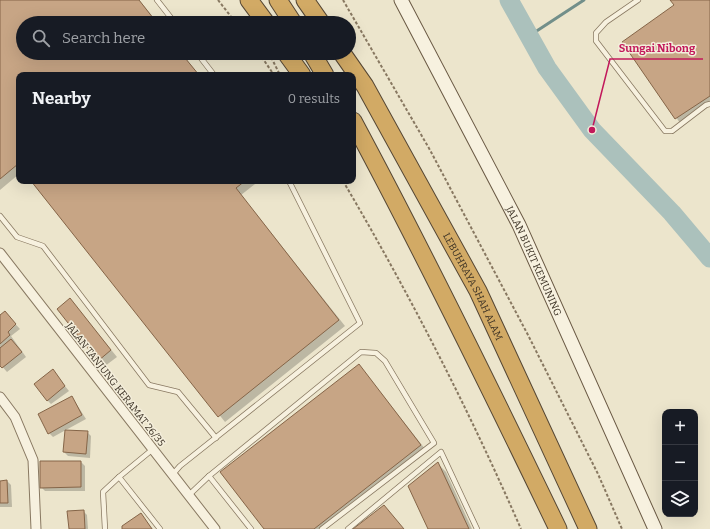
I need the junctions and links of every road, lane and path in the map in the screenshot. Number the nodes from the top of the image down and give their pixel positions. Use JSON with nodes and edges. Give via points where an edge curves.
{"nodes":[{"id":1,"x":157,"y":0,"type":"edge"},
{"id":2,"x":218,"y":0,"type":"edge"},
{"id":3,"x":250,"y":0,"type":"edge"},
{"id":4,"x":278,"y":0,"type":"edge"},
{"id":5,"x":306,"y":0,"type":"edge"},
{"id":6,"x":319,"y":0,"type":"edge"},
{"id":7,"x":343,"y":0,"type":"edge"},
{"id":8,"x":400,"y":0,"type":"edge"},
{"id":9,"x":638,"y":0,"type":"edge"},
{"id":10,"x":170,"y":16,"type":"edge"},
{"id":11,"x":231,"y":16,"type":"edge"},
{"id":12,"x":261,"y":16,"type":"edge"},
{"id":13,"x":288,"y":16,"type":"edge"},
{"id":14,"x":316,"y":16,"type":"edge"},
{"id":15,"x":328,"y":16,"type":"edge"},
{"id":16,"x":352,"y":16,"type":"edge"},
{"id":17,"x":356,"y":22,"type":"edge"},
{"id":18,"x":203,"y":60,"type":"edge"},
{"id":19,"x":264,"y":60,"type":"edge"},
{"id":20,"x":272,"y":60,"type":"edge"},
{"id":21,"x":291,"y":60,"type":"edge"},
{"id":22,"x":316,"y":60,"type":"edge"},
{"id":23,"x":347,"y":60,"type":"edge"},
{"id":24,"x":352,"y":60,"type":"edge"},
{"id":25,"x":212,"y":72,"type":"edge"},
{"id":26,"x":272,"y":72,"type":"edge"},
{"id":27,"x":278,"y":72,"type":"edge"},
{"id":28,"x":300,"y":72,"type":"edge"},
{"id":29,"x":324,"y":72,"type":"edge"},
{"id":30,"x":355,"y":72,"type":"edge"},
{"id":31,"x":356,"y":73,"type":"edge"},
{"id":32,"x":365,"y":86,"type":"junction"},
{"id":33,"x":710,"y":104,"type":"edge"},
{"id":34,"x":356,"y":128,"type":"edge"},
{"id":35,"x":356,"y":150,"type":"edge"},
{"id":36,"x":290,"y":184,"type":"edge"},
{"id":37,"x":345,"y":184,"type":"edge"},
{"id":38,"x":398,"y":205,"type":"junction"},
{"id":39,"x":0,"y":216,"type":"edge"},
{"id":40,"x":0,"y":253,"type":"edge"},
{"id":41,"x":0,"y":397,"type":"edge"},
{"id":42,"x":216,"y":438,"type":"junction"},
{"id":43,"x":153,"y":449,"type":"junction"},
{"id":44,"x":173,"y":474,"type":"junction"},
{"id":45,"x":209,"y":476,"type":"junction"},
{"id":46,"x":119,"y":477,"type":"junction"},
{"id":47,"x":189,"y":495,"type":"junction"},
{"id":48,"x":36,"y":529,"type":"edge"},
{"id":49,"x":105,"y":529,"type":"edge"},
{"id":50,"x":160,"y":529,"type":"edge"},
{"id":51,"x":216,"y":529,"type":"edge"},
{"id":52,"x":251,"y":529,"type":"edge"},
{"id":53,"x":322,"y":529,"type":"edge"},
{"id":54,"x":348,"y":529,"type":"edge"},
{"id":55,"x":477,"y":529,"type":"edge"},
{"id":56,"x":521,"y":529,"type":"edge"},
{"id":57,"x":558,"y":529,"type":"edge"},
{"id":58,"x":588,"y":529,"type":"edge"},
{"id":59,"x":622,"y":529,"type":"edge"},
{"id":60,"x":655,"y":529,"type":"edge"}],
"edges":[{"from":1,"to":10,"type":"lane"},
{"from":2,"to":11,"type":"path"},
{"from":3,"to":12,"type":"highway"},
{"from":4,"to":13,"type":"highway"},
{"from":5,"to":14,"type":"highway"},
{"from":6,"to":15,"type":"highway"},
{"from":7,"to":16,"type":"path"},
{"from":8,"to":60,"type":"main road","name":"JALAN BUKIT KEMUNING","via":[[519,224]]},
{"from":9,"to":33,"type":"lane","via":[[606,22],[596,32],[596,41],[665,131],[672,131]]},
{"from":17,"to":59,"type":"path","via":[[430,150],[577,432]]},
{"from":18,"to":25,"type":"lane"},
{"from":19,"to":26,"type":"path"},
{"from":20,"to":27,"type":"path"},
{"from":21,"to":28,"type":"highway"},
{"from":22,"to":29,"type":"highway"},
{"from":23,"to":30,"type":"highway","name":"LEBUHRAYA SHAH ALAM"},
{"from":24,"to":32,"type":"highway"},
{"from":31,"to":32,"type":"highway","name":"LEBUHRAYA SHAH ALAM"},
{"from":32,"to":58,"type":"highway","name":"LEBUHRAYA SHAH ALAM","via":[[478,291]]},
{"from":34,"to":38,"type":"highway"},
{"from":35,"to":38,"type":"highway"},
{"from":36,"to":42,"type":"lane","via":[[360,323]]},
{"from":37,"to":56,"type":"path","via":[[390,260],[463,404]]},
{"from":38,"to":57,"type":"highway"},
{"from":39,"to":42,"type":"lane","via":[[16,237],[43,246],[150,385],[178,392]]},
{"from":40,"to":43,"type":"street","name":"JALAN TANJUNG KERAMAT 26/35"},
{"from":41,"to":48,"type":"street","via":[[15,417],[33,460]]},
{"from":42,"to":44,"type":"lane"},
{"from":43,"to":44,"type":"street","name":"JALAN TANJUNG KERAMAT 26/35"},
{"from":43,"to":46,"type":"lane"},
{"from":44,"to":47,"type":"street","name":"JALAN TANJUNG KERAMAT 26/35"},
{"from":45,"to":47,"type":"lane"},
{"from":45,"to":52,"type":"lane"},
{"from":45,"to":53,"type":"lane","via":[[362,352],[376,353],[385,361],[434,443]]},
{"from":46,"to":49,"type":"lane","via":[[103,492]]},
{"from":46,"to":50,"type":"lane"},
{"from":47,"to":51,"type":"street","name":"JALAN TANJUNG KERAMAT 26/35"},
{"from":54,"to":55,"type":"lane","via":[[441,452]]}]}
